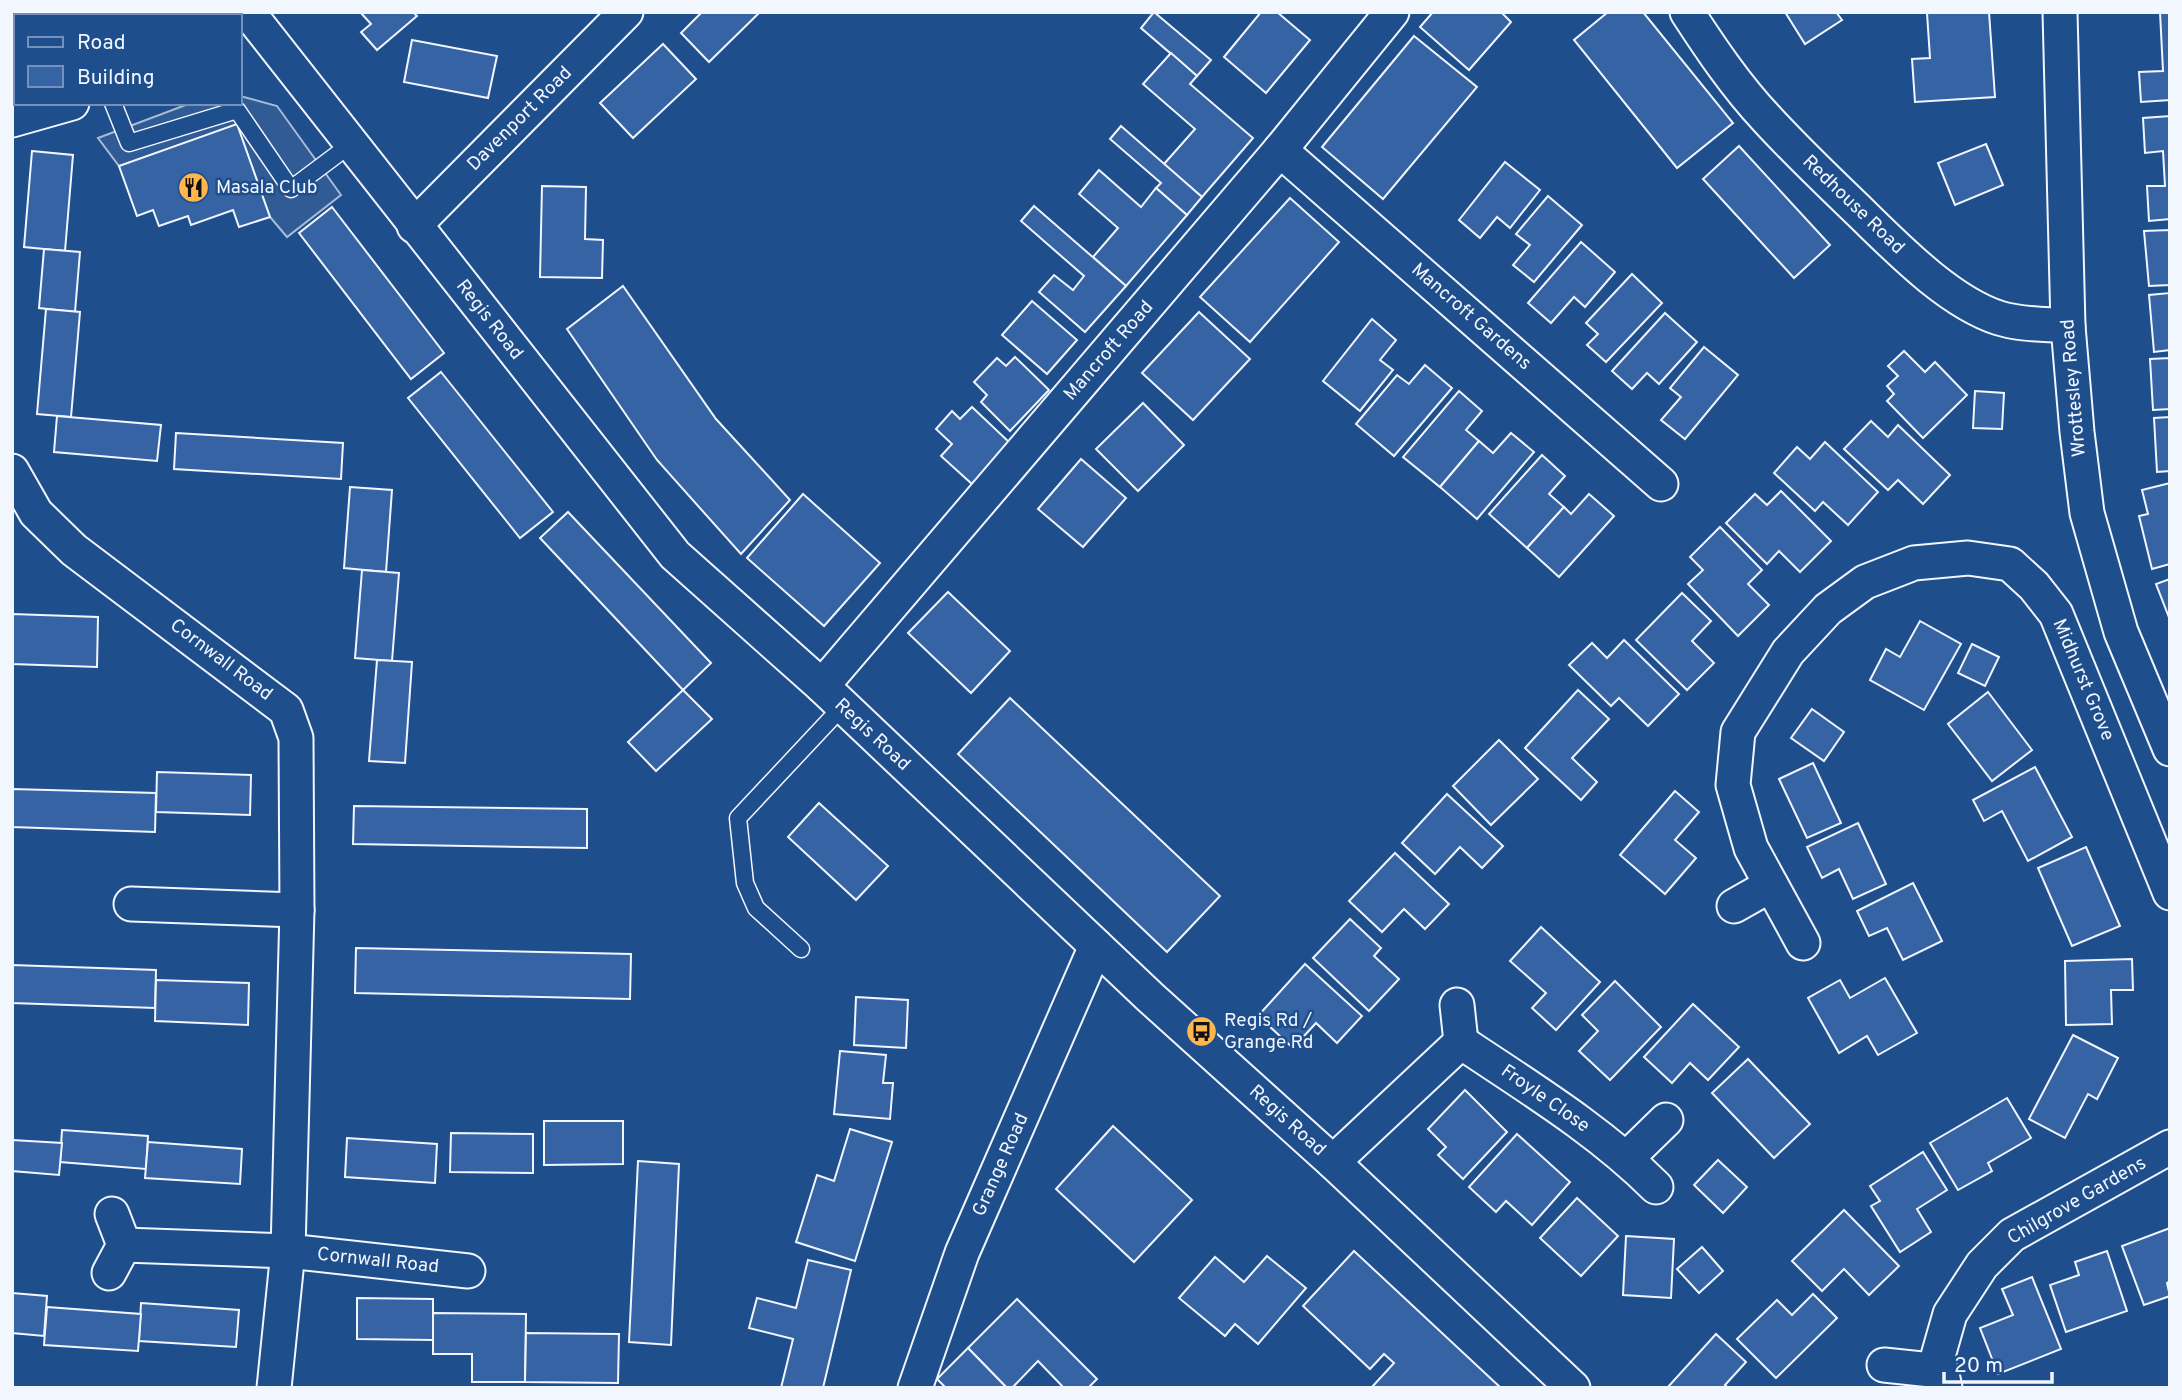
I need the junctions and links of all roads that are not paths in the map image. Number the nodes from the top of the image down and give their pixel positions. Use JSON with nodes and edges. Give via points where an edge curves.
{"nodes":[{"id":1,"x":626,"y":12,"type":"edge"},
{"id":2,"x":1392,"y":12,"type":"edge"},
{"id":3,"x":1687,"y":12,"type":"edge"},
{"id":4,"x":2060,"y":12,"type":"edge"},
{"id":5,"x":249,"y":25,"type":"edge"},
{"id":6,"x":65,"y":105,"type":"edge"},
{"id":7,"x":114,"y":105,"type":"edge"},
{"id":8,"x":12,"y":120,"type":"edge"},
{"id":9,"x":351,"y":144,"type":"junction"},
{"id":10,"x":1280,"y":150,"type":"junction"},
{"id":11,"x":414,"y":226,"type":"junction"},
{"id":12,"x":2067,"y":326,"type":"junction"},
{"id":13,"x":12,"y":471,"type":"edge"},
{"id":14,"x":1661,"y":484,"type":"dead end"},
{"id":15,"x":832,"y":697,"type":"junction"},
{"id":16,"x":2170,"y":749,"type":"edge"},
{"id":17,"x":1771,"y":886,"type":"junction"},
{"id":18,"x":2170,"y":892,"type":"edge"},
{"id":19,"x":131,"y":904,"type":"dead end"},
{"id":20,"x":1734,"y":905,"type":"dead end"},
{"id":21,"x":297,"y":910,"type":"junction"},
{"id":22,"x":1803,"y":943,"type":"dead end"},
{"id":23,"x":1096,"y":946,"type":"junction"},
{"id":24,"x":801,"y":949,"type":"dead end"},
{"id":25,"x":1457,"y":1005,"type":"dead end"},
{"id":26,"x":1461,"y":1042,"type":"junction"},
{"id":27,"x":1666,"y":1120,"type":"dead end"},
{"id":28,"x":2170,"y":1147,"type":"edge"},
{"id":29,"x":1627,"y":1157,"type":"junction"},
{"id":30,"x":1333,"y":1163,"type":"junction"},
{"id":31,"x":1656,"y":1187,"type":"dead end"},
{"id":32,"x":112,"y":1214,"type":"dead end"},
{"id":33,"x":288,"y":1251,"type":"junction"},
{"id":34,"x":468,"y":1271,"type":"dead end"},
{"id":35,"x":1884,"y":1365,"type":"dead end"},
{"id":36,"x":1943,"y":1379,"type":"edge"},
{"id":37,"x":274,"y":1388,"type":"edge"},
{"id":38,"x":915,"y":1388,"type":"edge"},
{"id":39,"x":1573,"y":1388,"type":"edge"}],
"edges":[{"from":1,"to":11,"type":"street","name":"Davenport Road"},
{"from":2,"to":10,"type":"street","name":"Mancroft Road"},
{"from":3,"to":12,"type":"street","name":"Redhouse Road","via":[[1766,118],[1931,277],[1998,317]]},
{"from":4,"to":12,"type":"street","name":"Wrottesley Road"},
{"from":5,"to":9,"type":"street","name":"Regis Road"},
{"from":6,"to":8,"type":"street"},
{"from":7,"to":9,"type":"lane","via":[[129,143],[237,110],[291,189]]},
{"from":9,"to":11,"type":"street","name":"Regis Road"},
{"from":10,"to":14,"type":"street","name":"Mancroft Gardens"},
{"from":10,"to":15,"type":"street","name":"Mancroft Road"},
{"from":11,"to":15,"type":"street","name":"Regis Road","via":[[675,555]]},
{"from":12,"to":16,"type":"street","name":"Wrottesley Road","via":[[2087,513],[2121,632]]},
{"from":13,"to":21,"type":"street","name":"Cornwall Road","via":[[36,513],[74,550],[286,710],[296,738]]},
{"from":15,"to":23,"type":"street","name":"Regis Road"},
{"from":15,"to":24,"type":"lane","via":[[737,818],[746,883],[756,908]]},
{"from":17,"to":18,"type":"street","name":"Midhurst Grove","via":[[1751,848],[1733,785],[1738,732],[1788,652],[1828,608],[1865,582],[1914,563],[1968,558],[2010,564],[2056,614]]},
{"from":17,"to":20,"type":"street"},
{"from":17,"to":22,"type":"street","name":"Midhurst Grove"},
{"from":19,"to":21,"type":"street"},
{"from":21,"to":33,"type":"street","name":"Cornwall Road"},
{"from":23,"to":30,"type":"street","name":"Regis Road"},
{"from":23,"to":38,"type":"street","name":"Grange Road","via":[[962,1253]]},
{"from":25,"to":26,"type":"street"},
{"from":26,"to":29,"type":"street","name":"Froyle Close"},
{"from":26,"to":30,"type":"street"},
{"from":27,"to":29,"type":"street"},
{"from":28,"to":36,"type":"street","name":"Chilgrove Gardens","via":[[2012,1235],[1982,1265],[1950,1314],[1938,1356]]},
{"from":29,"to":31,"type":"street","name":"Froyle Close"},
{"from":30,"to":39,"type":"street","name":"Regis Road"},
{"from":32,"to":33,"type":"street","name":"Cornwall Road","via":[[116,1259]]},
{"from":33,"to":34,"type":"street","name":"Cornwall Road"},
{"from":33,"to":37,"type":"street","name":"Cornwall Road"},
{"from":35,"to":36,"type":"street","name":"Chilgrove Gardens"}]}
